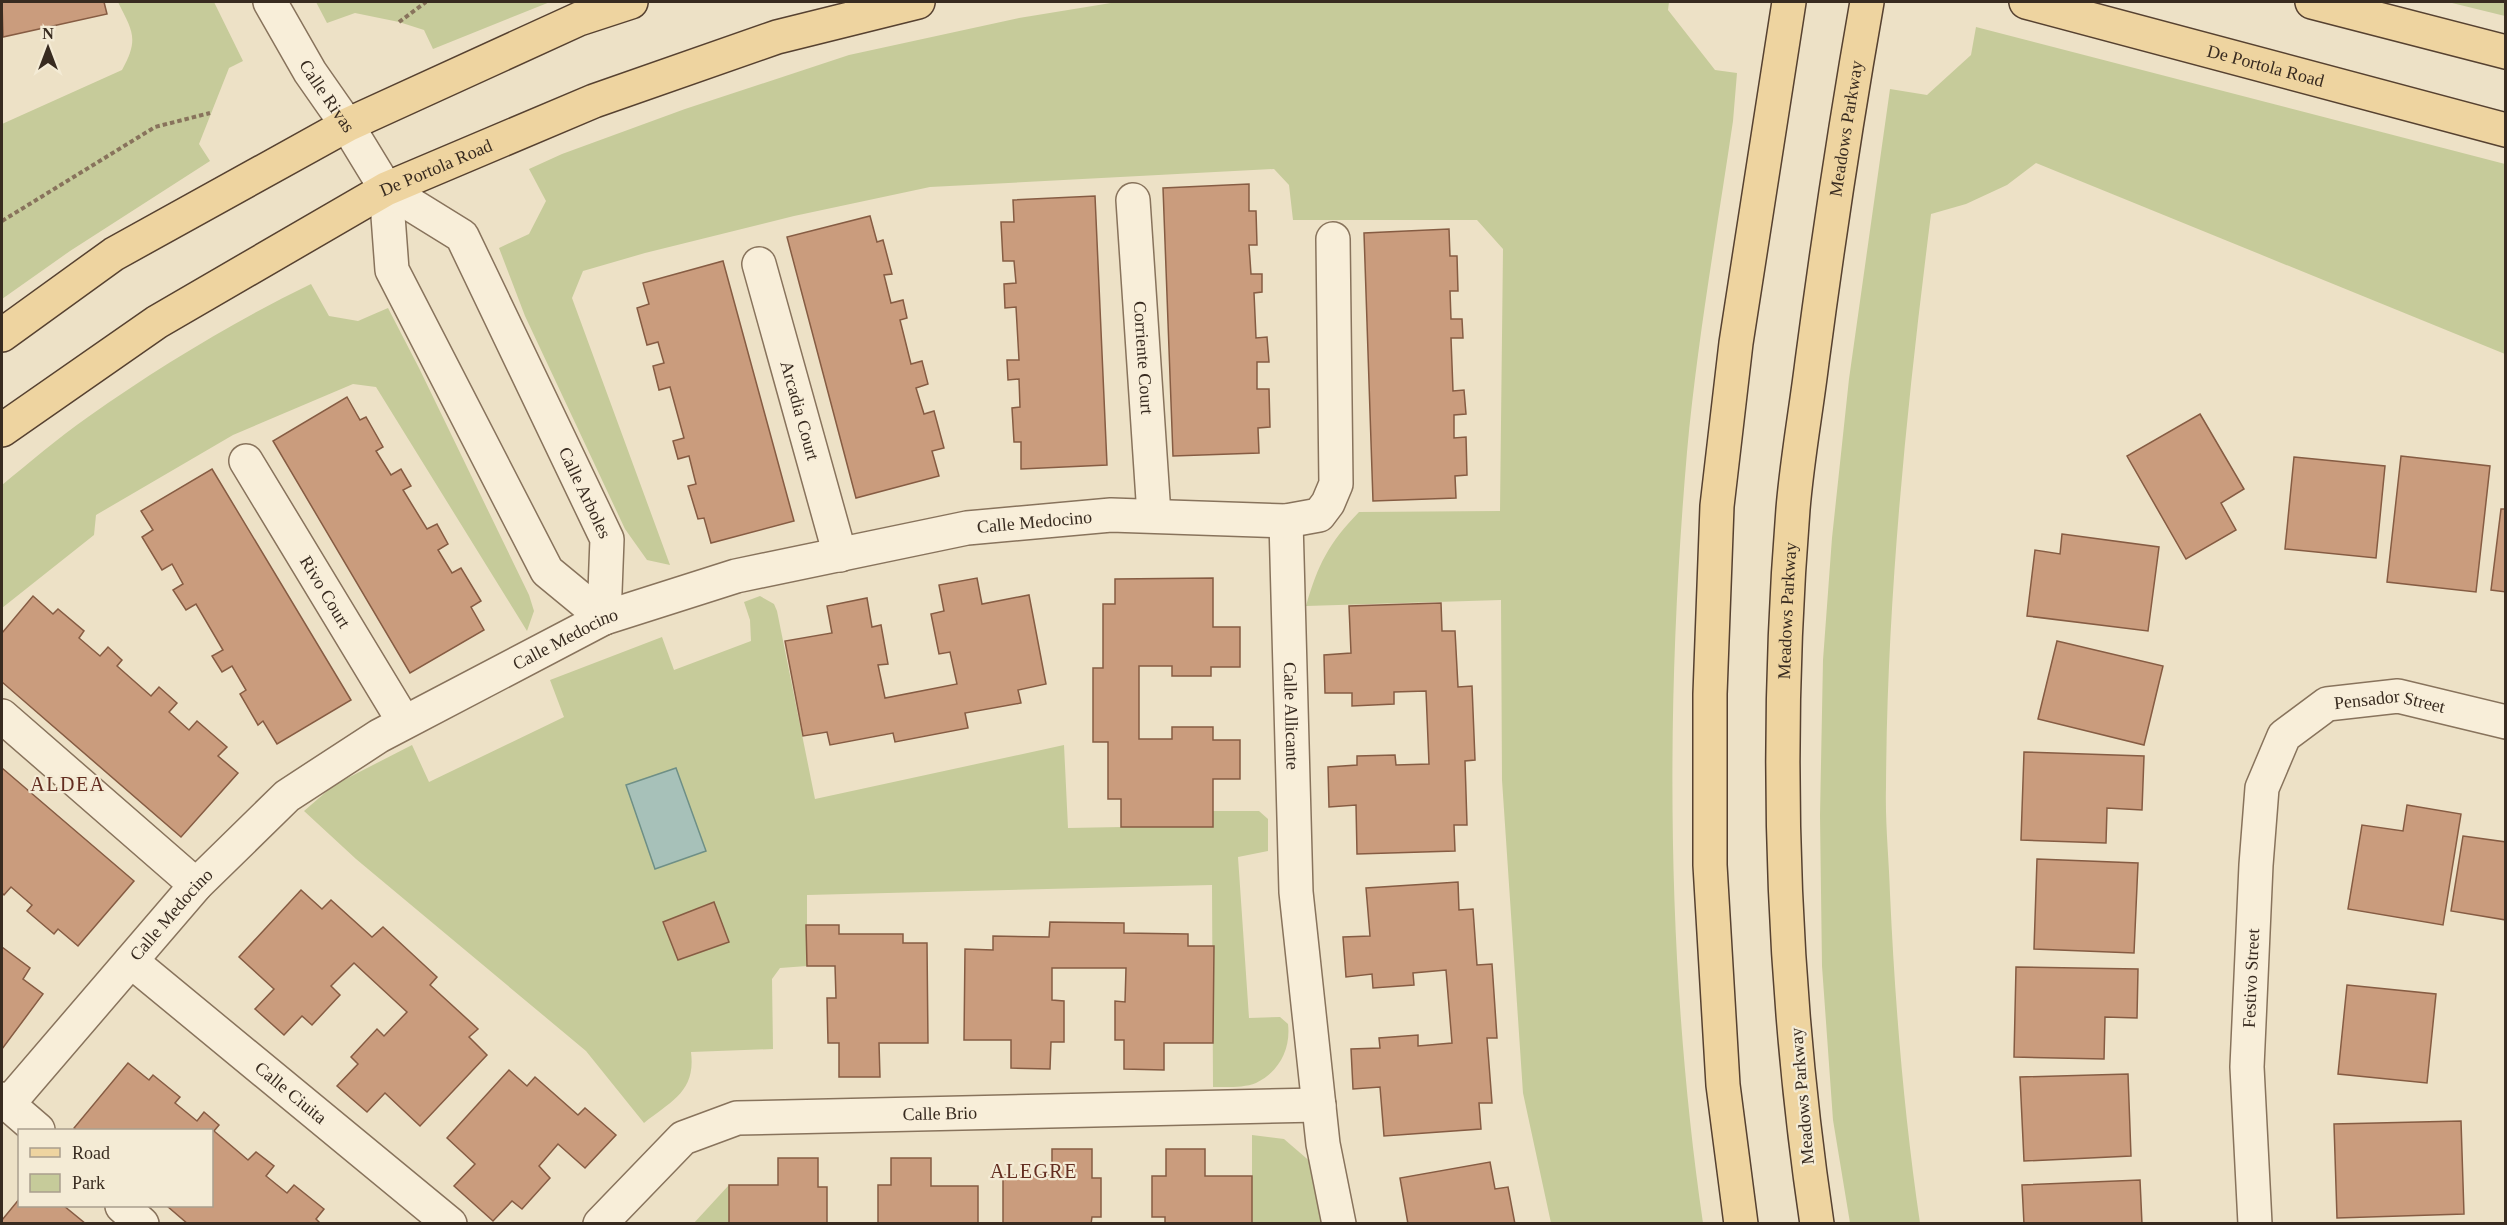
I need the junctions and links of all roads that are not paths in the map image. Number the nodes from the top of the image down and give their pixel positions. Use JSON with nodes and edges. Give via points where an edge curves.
{"nodes":[{"id":1,"x":270,"y":2,"type":"edge"},
{"id":2,"x":631,"y":2,"type":"edge"},
{"id":3,"x":918,"y":2,"type":"edge"},
{"id":4,"x":1789,"y":2,"type":"edge"},
{"id":5,"x":1867,"y":2,"type":"edge"},
{"id":6,"x":2026,"y":2,"type":"edge"},
{"id":7,"x":2312,"y":2,"type":"edge"},
{"id":8,"x":2505,"y":52,"type":"edge"},
{"id":9,"x":347,"y":125,"type":"junction"},
{"id":10,"x":2505,"y":130,"type":"edge"},
{"id":11,"x":386,"y":189,"type":"junction"},
{"id":12,"x":1132,"y":200,"type":"dead end"},
{"id":13,"x":1333,"y":239,"type":"dead end"},
{"id":14,"x":759,"y":264,"type":"dead end"},
{"id":15,"x":2,"y":335,"type":"edge"},
{"id":16,"x":2,"y":430,"type":"edge"},
{"id":17,"x":246,"y":460,"type":"dead end"},
{"id":18,"x":1154,"y":515,"type":"junction"},
{"id":19,"x":1286,"y":521,"type":"junction"},
{"id":20,"x":840,"y":555,"type":"junction"},
{"id":21,"x":604,"y":618,"type":"junction"},
{"id":22,"x":2,"y":716,"type":"edge"},
{"id":23,"x":404,"y":722,"type":"junction"},
{"id":24,"x":2505,"y":722,"type":"edge"},
{"id":25,"x":2284,"y":736,"type":"joint"},
{"id":26,"x":195,"y":885,"type":"junction"},
{"id":27,"x":131,"y":961,"type":"junction"},
{"id":28,"x":5,"y":1102,"type":"edge"},
{"id":29,"x":1319,"y":1105,"type":"junction"},
{"id":30,"x":36,"y":1129,"type":"edge"},
{"id":31,"x":123,"y":1207,"type":"edge"},
{"id":32,"x":142,"y":1224,"type":"edge"},
{"id":33,"x":450,"y":1224,"type":"edge"},
{"id":34,"x":600,"y":1224,"type":"edge"},
{"id":35,"x":1339,"y":1224,"type":"edge"},
{"id":36,"x":1741,"y":1224,"type":"edge"},
{"id":37,"x":1816,"y":1224,"type":"edge"},
{"id":38,"x":2254,"y":1224,"type":"edge"}],
"edges":[{"from":1,"to":9,"type":"street","name":"Calle Rivas","via":[[310,72]]},
{"from":2,"to":9,"type":"main road","via":[[579,19]]},
{"from":3,"to":11,"type":"main road","name":"De Portola Road","via":[[777,37],[584,105]]},
{"from":4,"to":36,"type":"main road","via":[[1738,332],[1717,506],[1710,694],[1710,865],[1724,1085]]},
{"from":5,"to":37,"type":"main road","name":"Meadows Parkway","via":[[1793,507],[1783,720],[1787,927],[1802,1127]]},
{"from":6,"to":10,"type":"main road","name":"De Portola Road"},
{"from":7,"to":8,"type":"main road"},
{"from":9,"to":11,"type":"street","name":"Calle Rivas"},
{"from":9,"to":15,"type":"main road","via":[[114,254]]},
{"from":11,"to":16,"type":"main road","name":"De Portola Road","via":[[157,322]]},
{"from":11,"to":21,"type":"street","via":[[393,270],[547,571]]},
{"from":11,"to":21,"type":"street","name":"Calle Arboles","via":[[462,236],[608,539]]},
{"from":12,"to":18,"type":"street","name":"Corriente Court"},
{"from":13,"to":19,"type":"street","via":[[1336,484],[1319,515]]},
{"from":14,"to":20,"type":"street","name":"Arcadia Court"},
{"from":17,"to":23,"type":"street","name":"Rivo Court"},
{"from":18,"to":19,"type":"street","name":"Calle Medocino"},
{"from":18,"to":20,"type":"street","name":"Calle Medocino","via":[[967,528]]},
{"from":19,"to":29,"type":"street","name":"Calle Allicante","via":[[1296,892]]},
{"from":20,"to":21,"type":"street","name":"Calle Medocino","via":[[736,576]]},
{"from":21,"to":23,"type":"street","name":"Calle Medocino"},
{"from":22,"to":26,"type":"street"},
{"from":23,"to":26,"type":"street","name":"Calle Medocino","via":[[288,796]]},
{"from":24,"to":25,"type":"street","name":"Pensador Street","via":[[2398,696],[2327,704]]},
{"from":25,"to":38,"type":"street","name":"Festivo Street","via":[[2262,788],[2256,865],[2247,1067]]},
{"from":26,"to":27,"type":"street","name":"Calle Medocino"},
{"from":27,"to":28,"type":"street","name":"Calle Medocino"},
{"from":27,"to":33,"type":"street","name":"Calle Ciuita"},
{"from":28,"to":30,"type":"street"},
{"from":29,"to":34,"type":"street","name":"Calle Brio","via":[[737,1118],[683,1138]]},
{"from":29,"to":35,"type":"street","name":"Calle Allicante"},
{"from":31,"to":32,"type":"street"}]}
